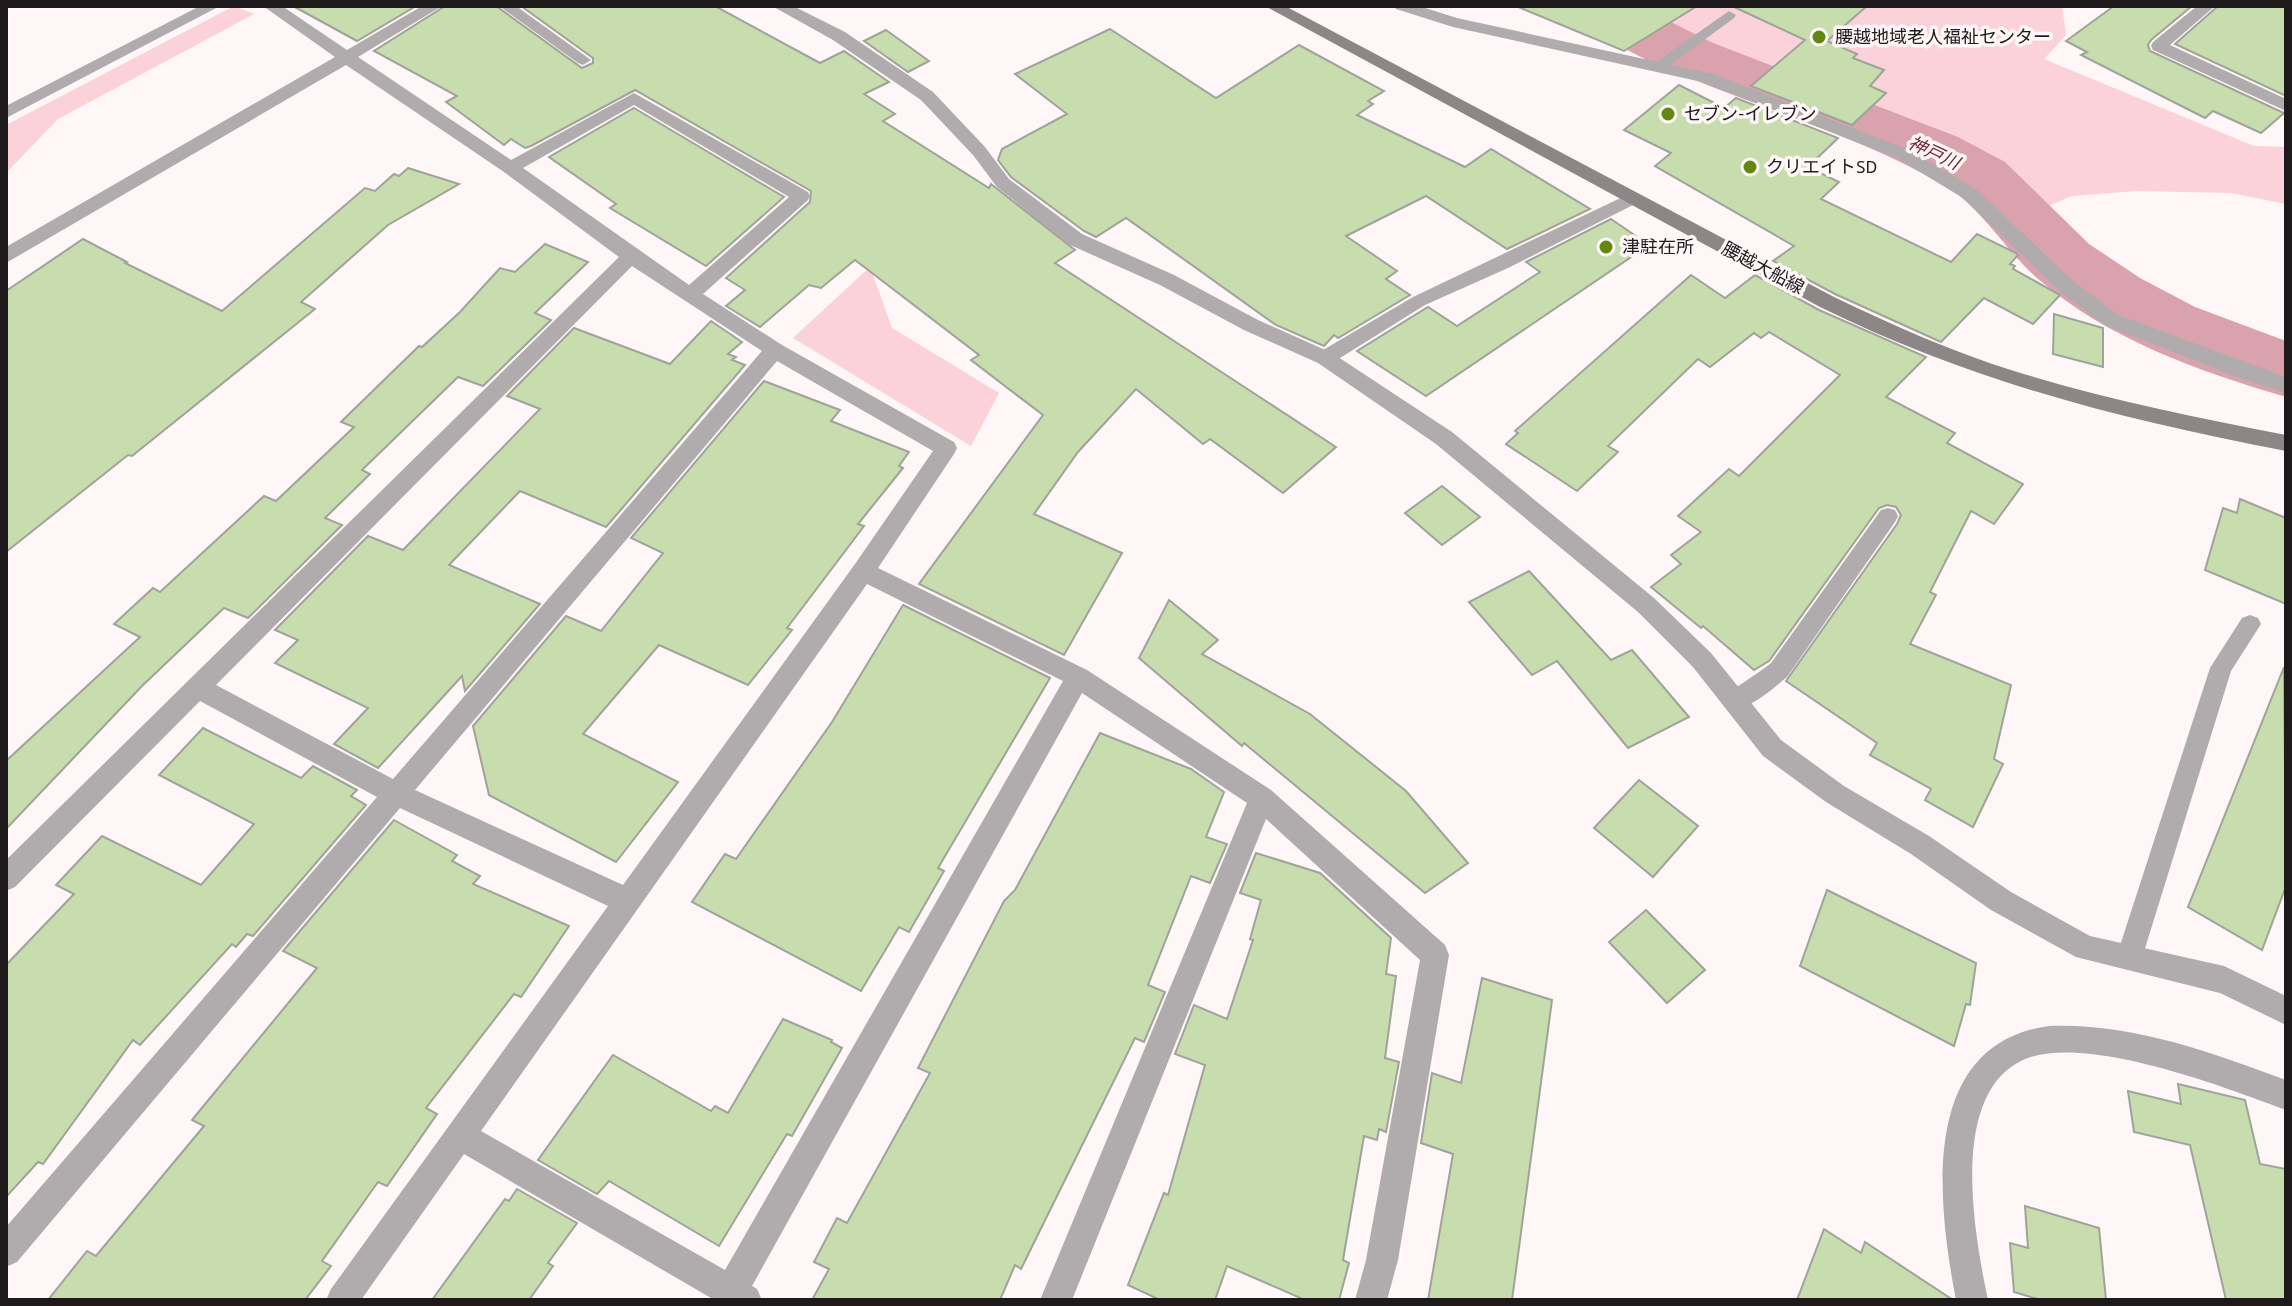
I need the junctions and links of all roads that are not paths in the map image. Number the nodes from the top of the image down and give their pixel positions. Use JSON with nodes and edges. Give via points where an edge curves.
{"nodes":[{"id":1,"x":212,"y":6,"type":"edge"},
{"id":2,"x":271,"y":6,"type":"edge"},
{"id":3,"x":434,"y":6,"type":"edge"},
{"id":4,"x":506,"y":6,"type":"edge"},
{"id":5,"x":780,"y":6,"type":"edge"},
{"id":6,"x":1273,"y":6,"type":"edge"},
{"id":7,"x":1402,"y":6,"type":"edge"},
{"id":8,"x":2207,"y":6,"type":"edge"},
{"id":9,"x":1729,"y":15,"type":"dead end"},
{"id":10,"x":344,"y":56,"type":"junction"},
{"id":11,"x":583,"y":60,"type":"dead end"},
{"id":12,"x":1664,"y":63,"type":"junction"},
{"id":13,"x":2286,"y":106,"type":"edge"},
{"id":14,"x":6,"y":113,"type":"edge"},
{"id":15,"x":510,"y":168,"type":"junction"},
{"id":16,"x":1631,"y":199,"type":"junction"},
{"id":17,"x":6,"y":256,"type":"edge"},
{"id":18,"x":631,"y":256,"type":"junction"},
{"id":19,"x":691,"y":294,"type":"junction"},
{"id":20,"x":775,"y":350,"type":"junction"},
{"id":21,"x":1325,"y":358,"type":"junction"},
{"id":22,"x":2286,"y":385,"type":"edge"},
{"id":23,"x":2286,"y":443,"type":"edge"},
{"id":24,"x":1888,"y":516,"type":"dead end"},
{"id":25,"x":863,"y":571,"type":"junction"},
{"id":26,"x":2250,"y":624,"type":"dead end"},
{"id":27,"x":1078,"y":677,"type":"junction"},
{"id":28,"x":197,"y":687,"type":"junction"},
{"id":29,"x":1734,"y":700,"type":"junction"},
{"id":30,"x":396,"y":794,"type":"junction"},
{"id":31,"x":1262,"y":798,"type":"junction"},
{"id":32,"x":6,"y":878,"type":"edge"},
{"id":33,"x":625,"y":900,"type":"junction"},
{"id":34,"x":2129,"y":958,"type":"junction"},
{"id":35,"x":2286,"y":1011,"type":"edge"},
{"id":36,"x":2286,"y":1095,"type":"edge"},
{"id":37,"x":459,"y":1135,"type":"junction"},
{"id":38,"x":6,"y":1251,"type":"edge"},
{"id":39,"x":735,"y":1297,"type":"edge"},
{"id":40,"x":342,"y":1300,"type":"edge"},
{"id":41,"x":1056,"y":1300,"type":"edge"},
{"id":42,"x":1371,"y":1300,"type":"edge"},
{"id":43,"x":1972,"y":1300,"type":"edge"}],
"edges":[{"from":1,"to":14,"type":"street"},
{"from":2,"to":10,"type":"street"},
{"from":3,"to":10,"type":"street"},
{"from":4,"to":11,"type":"lane"},
{"from":5,"to":21,"type":"street","via":[[839,36],[927,96],[1003,183],[1075,239]]},
{"from":6,"to":16,"type":"main road","name":"腰越大船線"},
{"from":7,"to":12,"type":"street","via":[[1453,22]]},
{"from":8,"to":13,"type":"street","via":[[2159,46]]},
{"from":9,"to":12,"type":"lane"},
{"from":10,"to":15,"type":"street"},
{"from":10,"to":17,"type":"street"},
{"from":12,"to":22,"type":"street","via":[[1903,154],[1970,194],[2065,285],[2111,320]]},
{"from":15,"to":18,"type":"street"},
{"from":15,"to":19,"type":"street","via":[[634,98],[801,196]]},
{"from":16,"to":21,"type":"lane","via":[[1419,301]]},
{"from":16,"to":23,"type":"main road","name":"腰越大船線","via":[[1916,344],[2061,393]]},
{"from":18,"to":19,"type":"street"},
{"from":18,"to":28,"type":"street"},
{"from":19,"to":20,"type":"street"},
{"from":20,"to":25,"type":"street","via":[[946,448]]},
{"from":20,"to":30,"type":"street"},
{"from":21,"to":29,"type":"street","via":[[1444,438],[1646,605]]},
{"from":24,"to":29,"type":"lane","via":[[1779,670]]},
{"from":25,"to":27,"type":"street"},
{"from":25,"to":33,"type":"street"},
{"from":26,"to":34,"type":"lane","via":[[2221,668]]},
{"from":27,"to":31,"type":"street"},
{"from":27,"to":39,"type":"street"},
{"from":28,"to":30,"type":"street"},
{"from":28,"to":32,"type":"street"},
{"from":29,"to":34,"type":"street","via":[[1772,748],[1835,794],[2001,901],[2086,948]]},
{"from":30,"to":33,"type":"street"},
{"from":30,"to":38,"type":"street"},
{"from":31,"to":41,"type":"street"},
{"from":31,"to":42,"type":"street","via":[[1435,955]]},
{"from":33,"to":37,"type":"street"},
{"from":34,"to":35,"type":"street","via":[[2224,980]]},
{"from":36,"to":43,"type":"street","via":[[2161,1053],[2074,1039],[2012,1050],[1992,1063],[1965,1116],[1956,1173]]},
{"from":37,"to":39,"type":"street"},
{"from":37,"to":40,"type":"street"}]}
